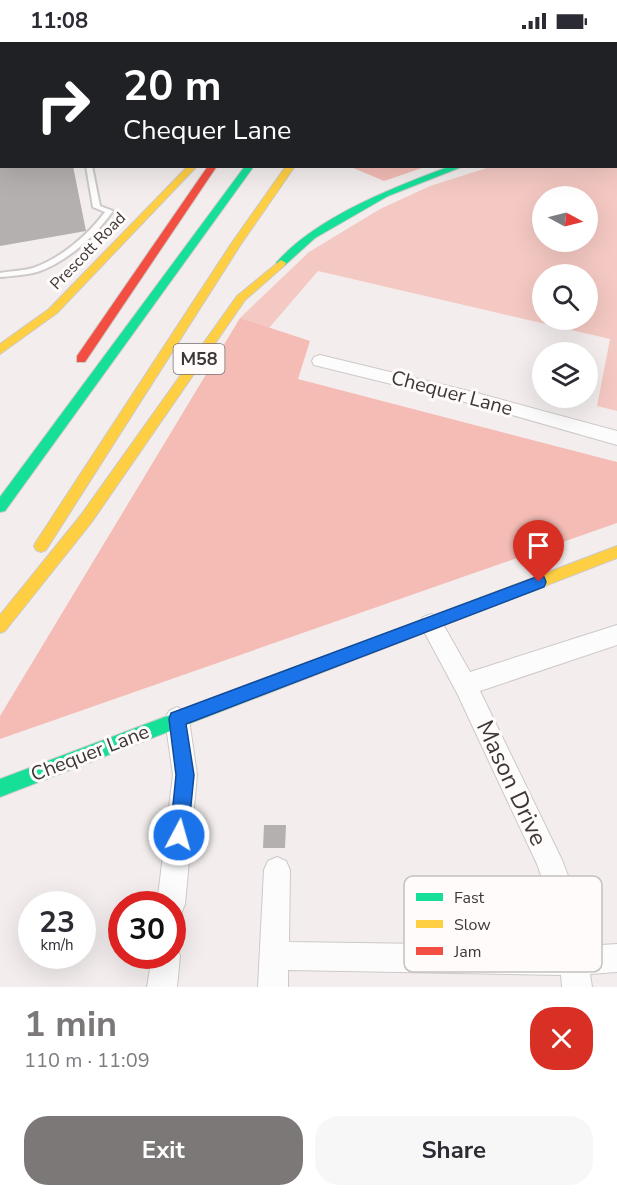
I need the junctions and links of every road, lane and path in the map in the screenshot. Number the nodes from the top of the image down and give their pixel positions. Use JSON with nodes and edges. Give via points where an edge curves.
{"nodes":[{"id":1,"x":89,"y":168,"type":"edge"},
{"id":2,"x":191,"y":168,"type":"edge"},
{"id":3,"x":212,"y":168,"type":"edge"},
{"id":4,"x":249,"y":168,"type":"edge"},
{"id":5,"x":290,"y":168,"type":"edge"},
{"id":6,"x":455,"y":168,"type":"edge"},
{"id":7,"x":0,"y":275,"type":"edge"},
{"id":8,"x":0,"y":350,"type":"edge"},
{"id":9,"x":320,"y":361,"type":"dead end"},
{"id":10,"x":70,"y":375,"type":"dead end"},
{"id":11,"x":43,"y":426,"type":"dead end"},
{"id":12,"x":617,"y":438,"type":"edge"},
{"id":13,"x":3,"y":502,"type":"edge"},
{"id":14,"x":617,"y":552,"type":"edge"},
{"id":15,"x":32,"y":561,"type":"dead end"},
{"id":16,"x":19,"y":580,"type":"dead end"},
{"id":17,"x":0,"y":610,"type":"edge"},
{"id":18,"x":430,"y":624,"type":"junction"},
{"id":19,"x":0,"y":626,"type":"edge"},
{"id":20,"x":617,"y":635,"type":"edge"},
{"id":21,"x":465,"y":685,"type":"junction"},
{"id":22,"x":177,"y":719,"type":"junction"},
{"id":23,"x":0,"y":788,"type":"edge"},
{"id":24,"x":277,"y":870,"type":"dead end"},
{"id":25,"x":555,"y":876,"type":"edge"},
{"id":26,"x":172,"y":891,"type":"edge"},
{"id":27,"x":274,"y":956,"type":"junction"},
{"id":28,"x":617,"y":958,"type":"edge"},
{"id":29,"x":404,"y":964,"type":"edge"},
{"id":30,"x":602,"y":964,"type":"edge"},
{"id":31,"x":164,"y":969,"type":"edge"},
{"id":32,"x":542,"y":972,"type":"edge"},
{"id":33,"x":576,"y":974,"type":"edge"},
{"id":34,"x":162,"y":987,"type":"edge"},
{"id":35,"x":273,"y":987,"type":"edge"}],
"edges":[{"from":1,"to":7,"type":"lane","via":[[97,207],[109,211],[103,221],[38,269]]},
{"from":2,"to":8,"type":"main road","name":"Prescott Road","via":[[61,303]]},
{"from":3,"to":10,"type":"main road"},
{"from":4,"to":13,"type":"main road"},
{"from":5,"to":15,"type":"main road","number":"M58","via":[[236,244]]},
{"from":6,"to":19,"type":"main road","number":"M58","via":[[386,194],[312,236],[241,298],[86,519]]},
{"from":9,"to":12,"type":"street","name":"Chequer Lane"},
{"from":11,"to":13,"type":"main road"},
{"from":14,"to":18,"type":"main road","name":"Chequer Lane"},
{"from":16,"to":17,"type":"main road"},
{"from":18,"to":21,"type":"street","name":"Mason Drive"},
{"from":18,"to":22,"type":"main road","name":"Chequer Lane"},
{"from":20,"to":21,"type":"street"},
{"from":21,"to":25,"type":"street","name":"Mason Drive"},
{"from":22,"to":23,"type":"main road","name":"Chequer Lane"},
{"from":22,"to":26,"type":"street","via":[[185,775]]},
{"from":24,"to":27,"type":"street"},
{"from":27,"to":29,"type":"street"},
{"from":27,"to":35,"type":"street"},
{"from":28,"to":30,"type":"street"},
{"from":31,"to":34,"type":"street"},
{"from":32,"to":33,"type":"street"}]}
